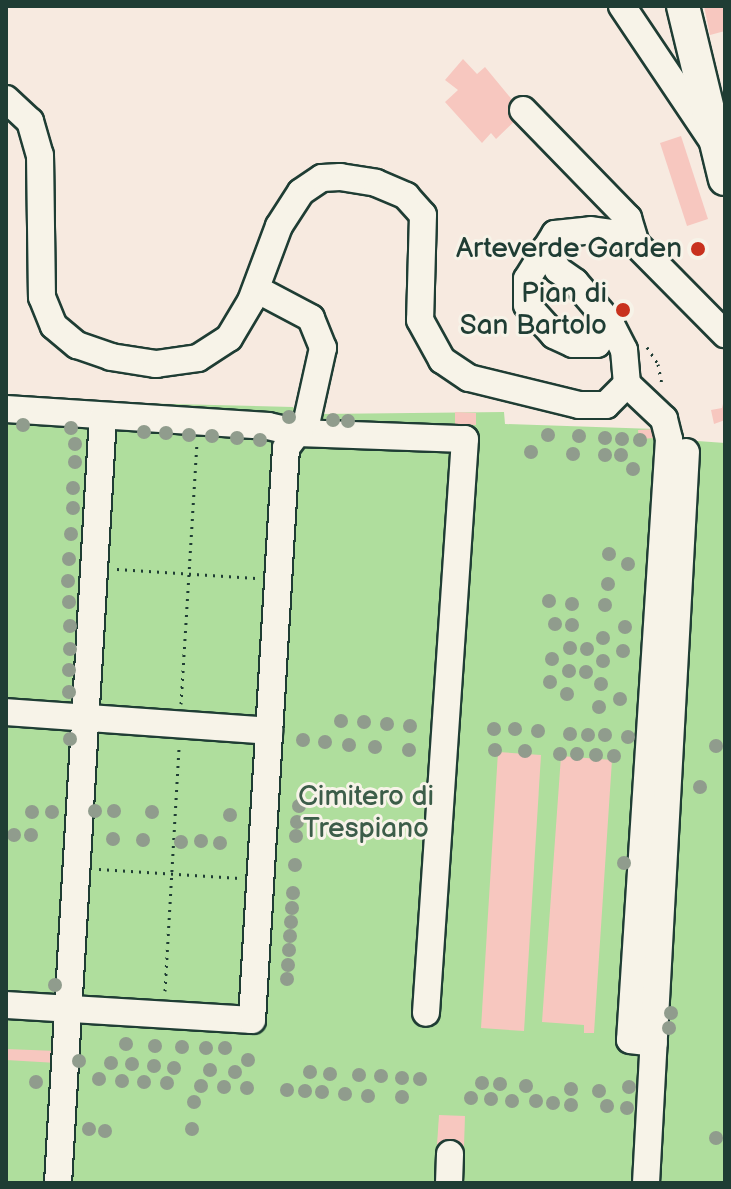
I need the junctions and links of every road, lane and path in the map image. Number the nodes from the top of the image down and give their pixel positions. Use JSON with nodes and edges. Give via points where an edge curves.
{"nodes":[{"id":1,"x":622,"y":6,"type":"edge"},
{"id":2,"x":683,"y":6,"type":"edge"},
{"id":3,"x":6,"y":99,"type":"edge"},
{"id":4,"x":716,"y":109,"type":"edge"},
{"id":5,"x":523,"y":110,"type":"dead end"},
{"id":6,"x":725,"y":179,"type":"edge"},
{"id":7,"x":636,"y":244,"type":"junction"},
{"id":8,"x":546,"y":248,"type":"junction"},
{"id":9,"x":256,"y":289,"type":"junction"},
{"id":10,"x":611,"y":324,"type":"junction"},
{"id":11,"x":725,"y":334,"type":"edge"},
{"id":12,"x":644,"y":342,"type":"dead end"},
{"id":13,"x":627,"y":384,"type":"junction"},
{"id":14,"x":653,"y":406,"type":"junction"},
{"id":15,"x":6,"y":409,"type":"edge"},
{"id":16,"x":103,"y":416,"type":"junction"},
{"id":17,"x":198,"y":422,"type":"junction"},
{"id":18,"x":298,"y":433,"type":"junction"},
{"id":19,"x":686,"y":452,"type":"dead end"},
{"id":20,"x":94,"y":567,"type":"junction"},
{"id":21,"x":189,"y":574,"type":"junction"},
{"id":22,"x":279,"y":580,"type":"junction"},
{"id":23,"x":6,"y":712,"type":"edge"},
{"id":24,"x":85,"y":718,"type":"junction"},
{"id":25,"x":180,"y":725,"type":"junction"},
{"id":26,"x":269,"y":731,"type":"junction"},
{"id":27,"x":76,"y":868,"type":"junction"},
{"id":28,"x":172,"y":874,"type":"junction"},
{"id":29,"x":260,"y":879,"type":"junction"},
{"id":30,"x":6,"y":1005,"type":"edge"},
{"id":31,"x":67,"y":1009,"type":"junction"},
{"id":32,"x":426,"y":1013,"type":"dead end"},
{"id":33,"x":164,"y":1015,"type":"junction"},
{"id":34,"x":654,"y":1043,"type":"junction"},
{"id":35,"x":450,"y":1154,"type":"dead end"},
{"id":36,"x":58,"y":1183,"type":"edge"},
{"id":37,"x":449,"y":1183,"type":"edge"},
{"id":38,"x":646,"y":1183,"type":"edge"}],
"edges":[{"from":1,"to":4,"type":"street"},
{"from":2,"to":4,"type":"main road"},
{"from":3,"to":9,"type":"street","via":[[30,121],[40,155],[42,297],[54,326],[77,345],[156,364],[198,358],[229,338]]},
{"from":4,"to":6,"type":"main road"},
{"from":5,"to":7,"type":"street","via":[[628,218]]},
{"from":7,"to":8,"type":"street","via":[[591,230],[555,234]]},
{"from":7,"to":11,"type":"street"},
{"from":8,"to":10,"type":"street","via":[[558,270]]},
{"from":8,"to":10,"type":"street","via":[[527,279],[527,305],[536,319],[573,344],[597,344]]},
{"from":9,"to":13,"type":"street","via":[[279,226],[301,192],[322,178],[376,183],[406,196],[423,215],[420,320],[442,360],[469,378],[579,405],[606,405]]},
{"from":9,"to":18,"type":"street","via":[[311,318],[323,348],[307,420]]},
{"from":10,"to":13,"type":"street","via":[[624,350]]},
{"from":12,"to":14,"type":"path","via":[[658,364],[664,393]]},
{"from":13,"to":14,"type":"street"},
{"from":14,"to":34,"type":"street","via":[[664,419],[669,439],[630,1040]]},
{"from":15,"to":16,"type":"street"},
{"from":16,"to":17,"type":"street"},
{"from":16,"to":20,"type":"street"},
{"from":17,"to":18,"type":"street"},
{"from":17,"to":21,"type":"path"},
{"from":18,"to":22,"type":"street","via":[[286,448]]},
{"from":18,"to":32,"type":"street","via":[[465,439]]},
{"from":19,"to":34,"type":"street"},
{"from":20,"to":21,"type":"path"},
{"from":20,"to":24,"type":"street"},
{"from":21,"to":22,"type":"path"},
{"from":21,"to":25,"type":"path"},
{"from":22,"to":26,"type":"street"},
{"from":23,"to":24,"type":"street"},
{"from":24,"to":25,"type":"street"},
{"from":24,"to":27,"type":"street"},
{"from":25,"to":26,"type":"street"},
{"from":25,"to":28,"type":"path"},
{"from":26,"to":29,"type":"street"},
{"from":27,"to":28,"type":"path"},
{"from":27,"to":31,"type":"street"},
{"from":28,"to":29,"type":"path"},
{"from":28,"to":33,"type":"path"},
{"from":29,"to":33,"type":"street","via":[[252,1020]]},
{"from":30,"to":31,"type":"street"},
{"from":31,"to":33,"type":"street"},
{"from":31,"to":36,"type":"street"},
{"from":34,"to":38,"type":"street"},
{"from":35,"to":37,"type":"street"}]}
